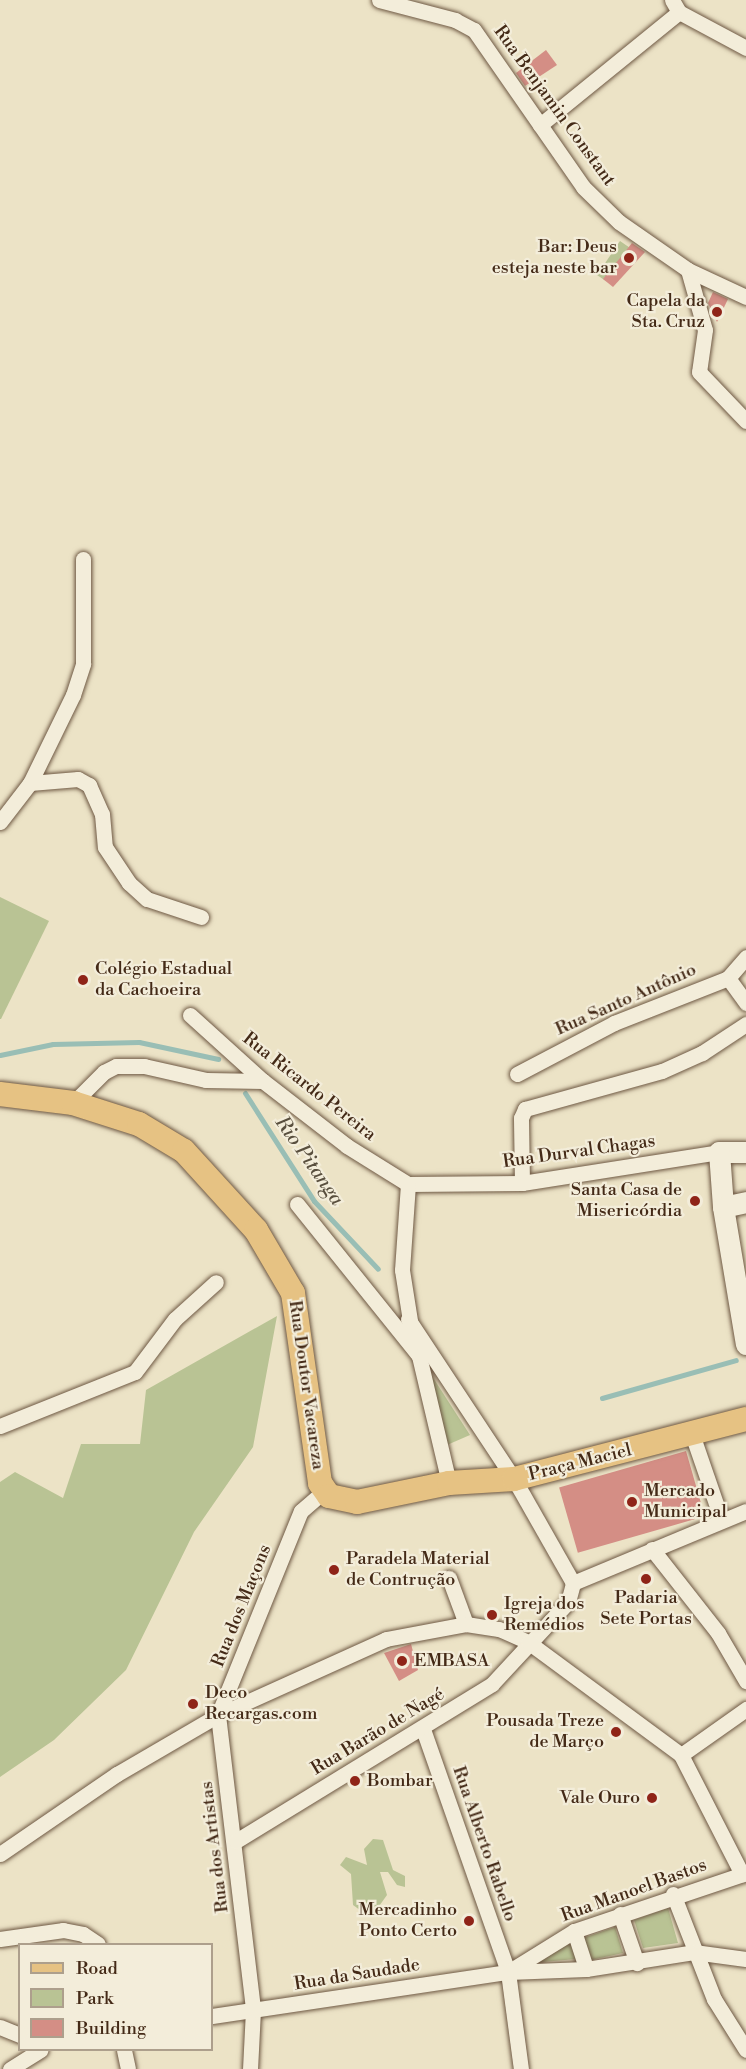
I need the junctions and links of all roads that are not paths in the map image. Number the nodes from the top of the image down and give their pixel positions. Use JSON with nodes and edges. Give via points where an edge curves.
{"nodes":[{"id":1,"x":379,"y":0,"type":"edge"},
{"id":2,"x":676,"y":6,"type":"edge"},
{"id":3,"x":746,"y":48,"type":"edge"},
{"id":4,"x":540,"y":125,"type":"junction"},
{"id":5,"x":688,"y":270,"type":"junction"},
{"id":6,"x":746,"y":297,"type":"edge"},
{"id":7,"x":746,"y":421,"type":"edge"},
{"id":8,"x":83,"y":559,"type":"dead end"},
{"id":9,"x":30,"y":783,"type":"junction"},
{"id":10,"x":0,"y":822,"type":"edge"},
{"id":11,"x":201,"y":917,"type":"dead end"},
{"id":12,"x":746,"y":957,"type":"edge"},
{"id":13,"x":728,"y":978,"type":"junction"},
{"id":14,"x":746,"y":1003,"type":"edge"},
{"id":15,"x":190,"y":1015,"type":"dead end"},
{"id":16,"x":746,"y":1024,"type":"edge"},
{"id":17,"x":517,"y":1074,"type":"dead end"},
{"id":18,"x":263,"y":1081,"type":"junction"},
{"id":19,"x":5,"y":1100,"type":"edge"},
{"id":20,"x":73,"y":1103,"type":"junction"},
{"id":21,"x":719,"y":1152,"type":"junction"},
{"id":22,"x":746,"y":1152,"type":"edge"},
{"id":23,"x":522,"y":1183,"type":"junction"},
{"id":24,"x":408,"y":1184,"type":"junction"},
{"id":25,"x":746,"y":1202,"type":"edge"},
{"id":26,"x":297,"y":1204,"type":"dead end"},
{"id":27,"x":723,"y":1208,"type":"junction"},
{"id":28,"x":216,"y":1282,"type":"dead end"},
{"id":29,"x":408,"y":1319,"type":"junction"},
{"id":30,"x":746,"y":1344,"type":"edge"},
{"id":31,"x":419,"y":1356,"type":"junction"},
{"id":32,"x":746,"y":1419,"type":"edge"},
{"id":33,"x":0,"y":1426,"type":"edge"},
{"id":34,"x":692,"y":1434,"type":"junction"},
{"id":35,"x":514,"y":1479,"type":"junction"},
{"id":36,"x":449,"y":1483,"type":"junction"},
{"id":37,"x":324,"y":1491,"type":"junction"},
{"id":38,"x":746,"y":1511,"type":"edge"},
{"id":39,"x":721,"y":1518,"type":"junction"},
{"id":40,"x":652,"y":1549,"type":"junction"},
{"id":41,"x":449,"y":1578,"type":"dead end"},
{"id":42,"x":573,"y":1583,"type":"junction"},
{"id":43,"x":466,"y":1624,"type":"junction"},
{"id":44,"x":528,"y":1642,"type":"junction"},
{"id":45,"x":746,"y":1681,"type":"edge"},
{"id":46,"x":746,"y":1709,"type":"edge"},
{"id":47,"x":218,"y":1715,"type":"junction"},
{"id":48,"x":423,"y":1729,"type":"junction"},
{"id":49,"x":681,"y":1755,"type":"junction"},
{"id":50,"x":236,"y":1841,"type":"junction"},
{"id":51,"x":0,"y":1854,"type":"edge"},
{"id":52,"x":744,"y":1873,"type":"edge"},
{"id":53,"x":673,"y":1894,"type":"junction"},
{"id":54,"x":620,"y":1914,"type":"junction"},
{"id":55,"x":574,"y":1931,"type":"junction"},
{"id":56,"x":0,"y":1939,"type":"edge"},
{"id":57,"x":96,"y":1943,"type":"edge"},
{"id":58,"x":694,"y":1952,"type":"junction"},
{"id":59,"x":746,"y":1959,"type":"edge"},
{"id":60,"x":638,"y":1963,"type":"junction"},
{"id":61,"x":586,"y":1969,"type":"junction"},
{"id":62,"x":508,"y":1971,"type":"junction"},
{"id":63,"x":253,"y":2010,"type":"junction"},
{"id":64,"x":213,"y":2016,"type":"edge"},
{"id":65,"x":0,"y":2027,"type":"edge"},
{"id":66,"x":18,"y":2035,"type":"edge"},
{"id":67,"x":746,"y":2050,"type":"edge"},
{"id":68,"x":38,"y":2051,"type":"edge"},
{"id":69,"x":124,"y":2051,"type":"edge"},
{"id":70,"x":10,"y":2069,"type":"edge"},
{"id":71,"x":128,"y":2069,"type":"edge"},
{"id":72,"x":250,"y":2069,"type":"edge"},
{"id":73,"x":521,"y":2069,"type":"edge"}],
"edges":[{"from":1,"to":4,"type":"street","name":"Rua Benjamin Constant","via":[[455,20],[474,30]]},
{"from":2,"to":3,"type":"street"},
{"from":2,"to":4,"type":"street"},
{"from":4,"to":5,"type":"street","name":"Rua Benjamin Constant","via":[[583,187],[619,222]]},
{"from":5,"to":6,"type":"street","name":"Rua Benjamin Constant"},
{"from":5,"to":7,"type":"street","via":[[705,330],[699,372]]},
{"from":8,"to":9,"type":"street","via":[[83,664],[73,695]]},
{"from":9,"to":10,"type":"street"},
{"from":9,"to":11,"type":"street","via":[[78,779],[89,785],[102,814],[105,847],[129,883],[147,898]]},
{"from":12,"to":13,"type":"street","name":"Rua Santo Antônio"},
{"from":13,"to":14,"type":"street"},
{"from":13,"to":17,"type":"street","name":"Rua Santo Antônio","via":[[614,1023]]},
{"from":15,"to":18,"type":"street","name":"Rua Ricardo Pereira"},
{"from":16,"to":23,"type":"street","via":[[702,1053],[662,1071],[525,1109],[520,1118]]},
{"from":18,"to":20,"type":"street","via":[[206,1080],[144,1066],[117,1066],[104,1072]]},
{"from":18,"to":24,"type":"street","name":"Rua Ricardo Pereira","via":[[347,1146]]},
{"from":19,"to":20,"type":"main road","name":"Rua Doutor Vacareza"},
{"from":20,"to":37,"type":"main road","name":"Rua Doutor Vacareza","via":[[139,1124],[184,1151],[218,1185],[277,1261],[293,1293],[302,1329]]},
{"from":21,"to":22,"type":"street"},
{"from":21,"to":23,"type":"street","name":"Rua Durval Chagas"},
{"from":21,"to":27,"type":"street"},
{"from":23,"to":24,"type":"street","name":"Rua Durval Chagas"},
{"from":24,"to":29,"type":"street","via":[[402,1270]]},
{"from":25,"to":27,"type":"street"},
{"from":26,"to":31,"type":"street"},
{"from":27,"to":30,"type":"street"},
{"from":28,"to":33,"type":"street","via":[[175,1318],[135,1372]]},
{"from":29,"to":31,"type":"street"},
{"from":29,"to":35,"type":"street"},
{"from":31,"to":36,"type":"street"},
{"from":32,"to":34,"type":"main road","name":"Praça Maciel"},
{"from":34,"to":35,"type":"main road","name":"Praça Maciel"},
{"from":34,"to":39,"type":"street"},
{"from":35,"to":36,"type":"main road"},
{"from":35,"to":42,"type":"street","name":"Praça Maciel"},
{"from":36,"to":37,"type":"main road","via":[[357,1502],[339,1500]]},
{"from":37,"to":47,"type":"street","name":"Rua dos Maçons","via":[[301,1511]]},
{"from":38,"to":39,"type":"street"},
{"from":39,"to":40,"type":"street"},
{"from":40,"to":42,"type":"street"},
{"from":40,"to":45,"type":"street","via":[[718,1633]]},
{"from":41,"to":43,"type":"street"},
{"from":42,"to":44,"type":"street","via":[[567,1602]]},
{"from":43,"to":44,"type":"street","via":[[499,1629]]},
{"from":43,"to":47,"type":"street","via":[[386,1639]]},
{"from":44,"to":48,"type":"street","name":"Rua Barão de Nagé","via":[[492,1684]]},
{"from":44,"to":49,"type":"street"},
{"from":46,"to":49,"type":"street"},
{"from":47,"to":50,"type":"street","name":"Rua dos Artistas"},
{"from":47,"to":51,"type":"street","via":[[117,1774]]},
{"from":48,"to":50,"type":"street","name":"Rua Barão de Nagé"},
{"from":48,"to":62,"type":"street","name":"Rua Alberto Rabello"},
{"from":49,"to":52,"type":"street"},
{"from":50,"to":63,"type":"street","name":"Rua dos Artistas"},
{"from":52,"to":53,"type":"street","name":"Rua Manoel Bastos"},
{"from":53,"to":54,"type":"street","name":"Rua Manoel Bastos"},
{"from":53,"to":58,"type":"street"},
{"from":54,"to":55,"type":"street","name":"Rua Manoel Bastos"},
{"from":54,"to":60,"type":"street"},
{"from":55,"to":61,"type":"street"},
{"from":55,"to":62,"type":"street","name":"Rua Manoel Bastos"},
{"from":56,"to":57,"type":"street","via":[[63,1930],[83,1934]]},
{"from":58,"to":59,"type":"street","name":"Rua da Saudade"},
{"from":58,"to":60,"type":"street","name":"Rua da Saudade"},
{"from":58,"to":67,"type":"street","via":[[714,1999]]},
{"from":60,"to":61,"type":"street","name":"Rua da Saudade"},
{"from":61,"to":62,"type":"street","name":"Rua da Saudade"},
{"from":62,"to":63,"type":"street","name":"Rua da Saudade"},
{"from":62,"to":73,"type":"street","name":"Rua Alberto Rabello"},
{"from":63,"to":64,"type":"street","name":"Rua da Saudade"},
{"from":63,"to":72,"type":"street","name":"Rua dos Artistas"},
{"from":65,"to":66,"type":"street"},
{"from":68,"to":70,"type":"street"},
{"from":69,"to":71,"type":"street"}]}
